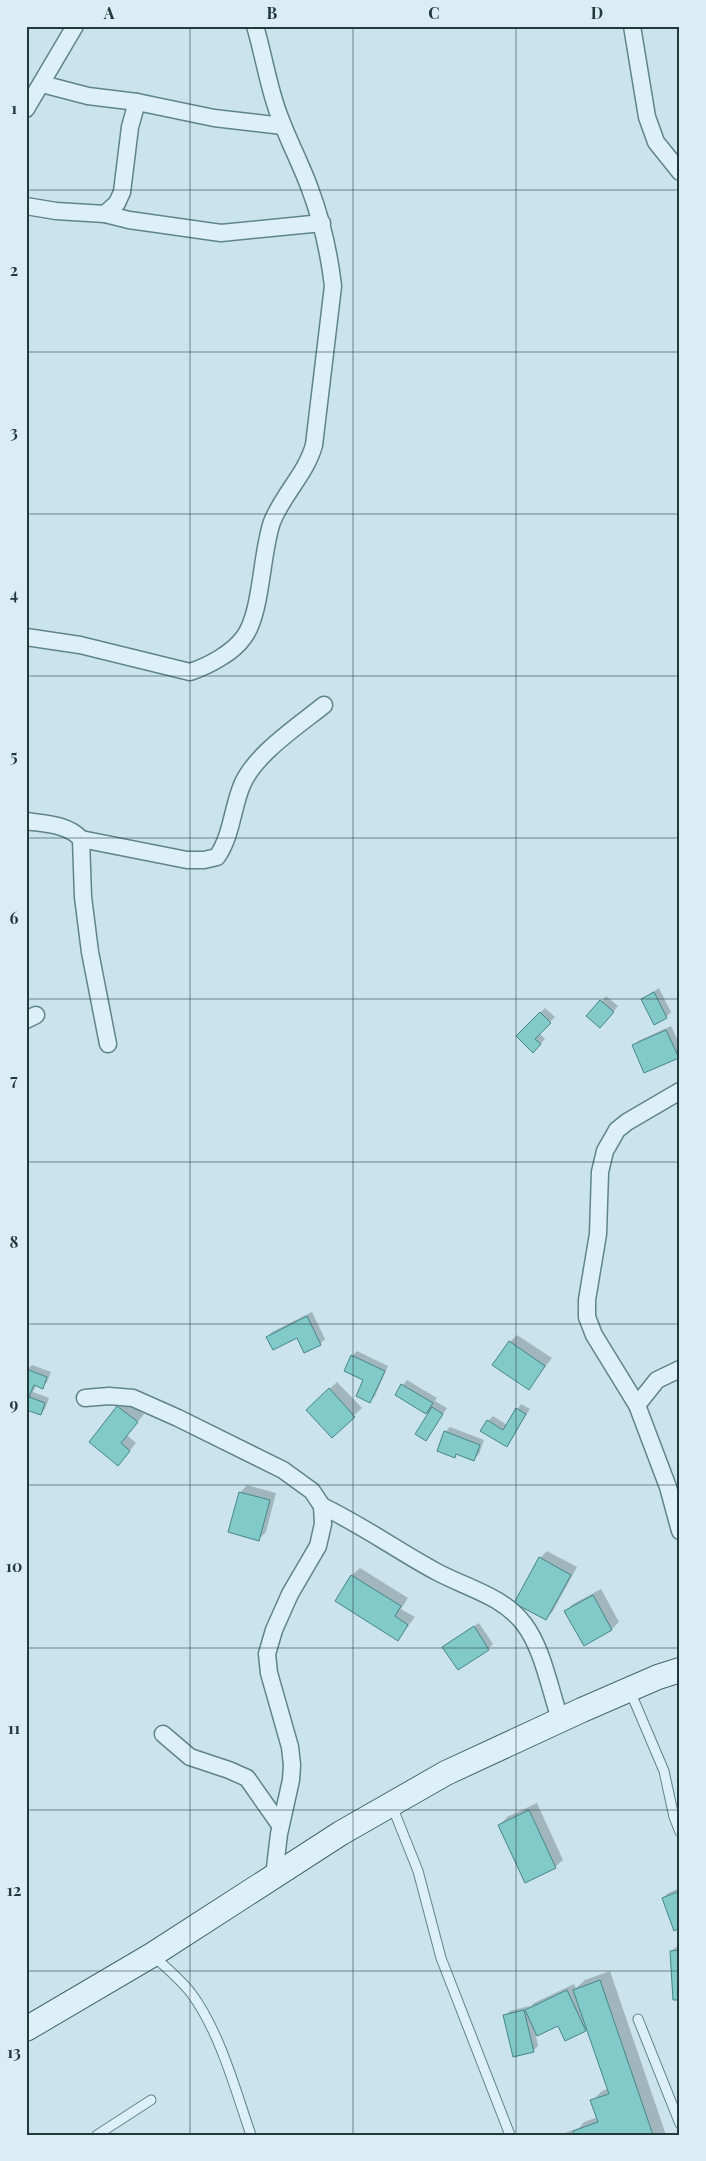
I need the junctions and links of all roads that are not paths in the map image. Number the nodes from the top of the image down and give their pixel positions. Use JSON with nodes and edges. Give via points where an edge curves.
{"nodes":[{"id":1,"x":75,"y":26,"type":"edge"},
{"id":2,"x":255,"y":26,"type":"edge"},
{"id":3,"x":632,"y":26,"type":"edge"},
{"id":4,"x":42,"y":84,"type":"junction"},
{"id":5,"x":137,"y":102,"type":"junction"},
{"id":6,"x":26,"y":108,"type":"edge"},
{"id":7,"x":284,"y":126,"type":"junction"},
{"id":8,"x":680,"y":172,"type":"edge"},
{"id":9,"x":26,"y":206,"type":"edge"},
{"id":10,"x":105,"y":214,"type":"junction"},
{"id":11,"x":322,"y":224,"type":"junction"},
{"id":12,"x":26,"y":637,"type":"edge"},
{"id":13,"x":324,"y":705,"type":"dead end"},
{"id":14,"x":26,"y":821,"type":"edge"},
{"id":15,"x":81,"y":839,"type":"junction"},
{"id":16,"x":108,"y":1044,"type":"dead end"},
{"id":17,"x":680,"y":1091,"type":"edge"},
{"id":18,"x":680,"y":1369,"type":"edge"},
{"id":19,"x":85,"y":1398,"type":"dead end"},
{"id":20,"x":637,"y":1405,"type":"junction"},
{"id":21,"x":322,"y":1506,"type":"junction"},
{"id":22,"x":680,"y":1531,"type":"edge"},
{"id":23,"x":680,"y":1670,"type":"edge"},
{"id":24,"x":629,"y":1689,"type":"junction"},
{"id":25,"x":560,"y":1720,"type":"junction"},
{"id":26,"x":163,"y":1734,"type":"dead end"},
{"id":27,"x":390,"y":1803,"type":"junction"},
{"id":28,"x":280,"y":1825,"type":"junction"},
{"id":29,"x":680,"y":1832,"type":"edge"},
{"id":30,"x":274,"y":1876,"type":"junction"},
{"id":31,"x":152,"y":1955,"type":"junction"},
{"id":32,"x":638,"y":2019,"type":"dead end"},
{"id":33,"x":26,"y":2029,"type":"edge"},
{"id":34,"x":151,"y":2100,"type":"dead end"},
{"id":35,"x":680,"y":2124,"type":"edge"},
{"id":36,"x":97,"y":2135,"type":"edge"},
{"id":37,"x":251,"y":2135,"type":"edge"},
{"id":38,"x":510,"y":2135,"type":"edge"}],
"edges":[{"from":1,"to":4,"type":"street"},
{"from":2,"to":7,"type":"street","via":[[267,81]]},
{"from":3,"to":8,"type":"street","via":[[647,117],[656,142]]},
{"from":4,"to":5,"type":"street","via":[[88,96]]},
{"from":4,"to":6,"type":"street"},
{"from":5,"to":7,"type":"street","via":[[214,118]]},
{"from":5,"to":10,"type":"street","via":[[130,128],[122,192],[117,203]]},
{"from":7,"to":11,"type":"street"},
{"from":9,"to":10,"type":"street"},
{"from":10,"to":11,"type":"street","via":[[138,222],[221,233]]},
{"from":11,"to":12,"type":"street","via":[[333,286],[314,445],[306,467],[273,521],[254,615],[246,636],[219,657],[190,672],[80,644]]},
{"from":13,"to":15,"type":"street","via":[[251,769],[237,799],[224,846],[217,856],[187,860]]},
{"from":14,"to":15,"type":"street","via":[[68,828]]},
{"from":15,"to":16,"type":"street","via":[[83,897],[90,952]]},
{"from":17,"to":20,"type":"street","via":[[617,1130],[604,1151],[600,1172],[598,1234],[587,1316],[607,1359]]},
{"from":18,"to":20,"type":"street","via":[[657,1380]]},
{"from":19,"to":21,"type":"street","via":[[133,1398],[178,1418],[283,1470],[312,1491]]},
{"from":20,"to":22,"type":"street","via":[[668,1487]]},
{"from":21,"to":25,"type":"street","via":[[440,1573],[502,1603],[532,1636]]},
{"from":21,"to":28,"type":"street","via":[[324,1524],[318,1546],[290,1594],[267,1654],[292,1765]]},
{"from":23,"to":24,"type":"main road"},
{"from":24,"to":25,"type":"main road"},
{"from":24,"to":29,"type":"lane","via":[[664,1771]]},
{"from":25,"to":27,"type":"main road"},
{"from":26,"to":28,"type":"street","via":[[190,1757],[247,1778]]},
{"from":27,"to":30,"type":"main road"},
{"from":27,"to":38,"type":"lane","via":[[418,1871],[442,1958]]},
{"from":28,"to":30,"type":"street"},
{"from":30,"to":31,"type":"main road"},
{"from":31,"to":33,"type":"main road"},
{"from":31,"to":37,"type":"lane","via":[[191,1993],[206,2018],[228,2068]]},
{"from":32,"to":35,"type":"lane"},
{"from":34,"to":36,"type":"lane"}]}
